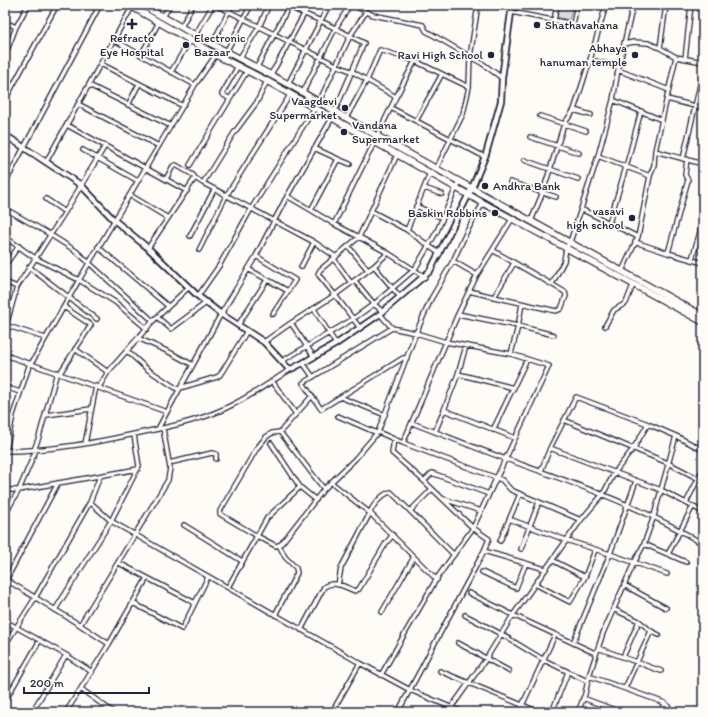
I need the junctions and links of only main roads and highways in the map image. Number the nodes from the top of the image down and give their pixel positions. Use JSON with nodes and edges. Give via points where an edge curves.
{"nodes":[{"id":1,"x":142,"y":5,"type":"edge"},
{"id":2,"x":130,"y":6,"type":"edge"},
{"id":3,"x":161,"y":19,"type":"junction"},
{"id":4,"x":457,"y":184,"type":"junction"},
{"id":5,"x":703,"y":317,"type":"edge"}],
"edges":[{"from":1,"to":3,"type":"main road"},
{"from":2,"to":3,"type":"main road"},
{"from":3,"to":4,"type":"main road","via":[[181,27],[303,92],[436,169]]},
{"from":3,"to":4,"type":"main road","via":[[216,55],[430,173]]},
{"from":4,"to":5,"type":"main road","via":[[472,188]]},
{"from":4,"to":5,"type":"main road","via":[[483,203],[632,285]]}]}
